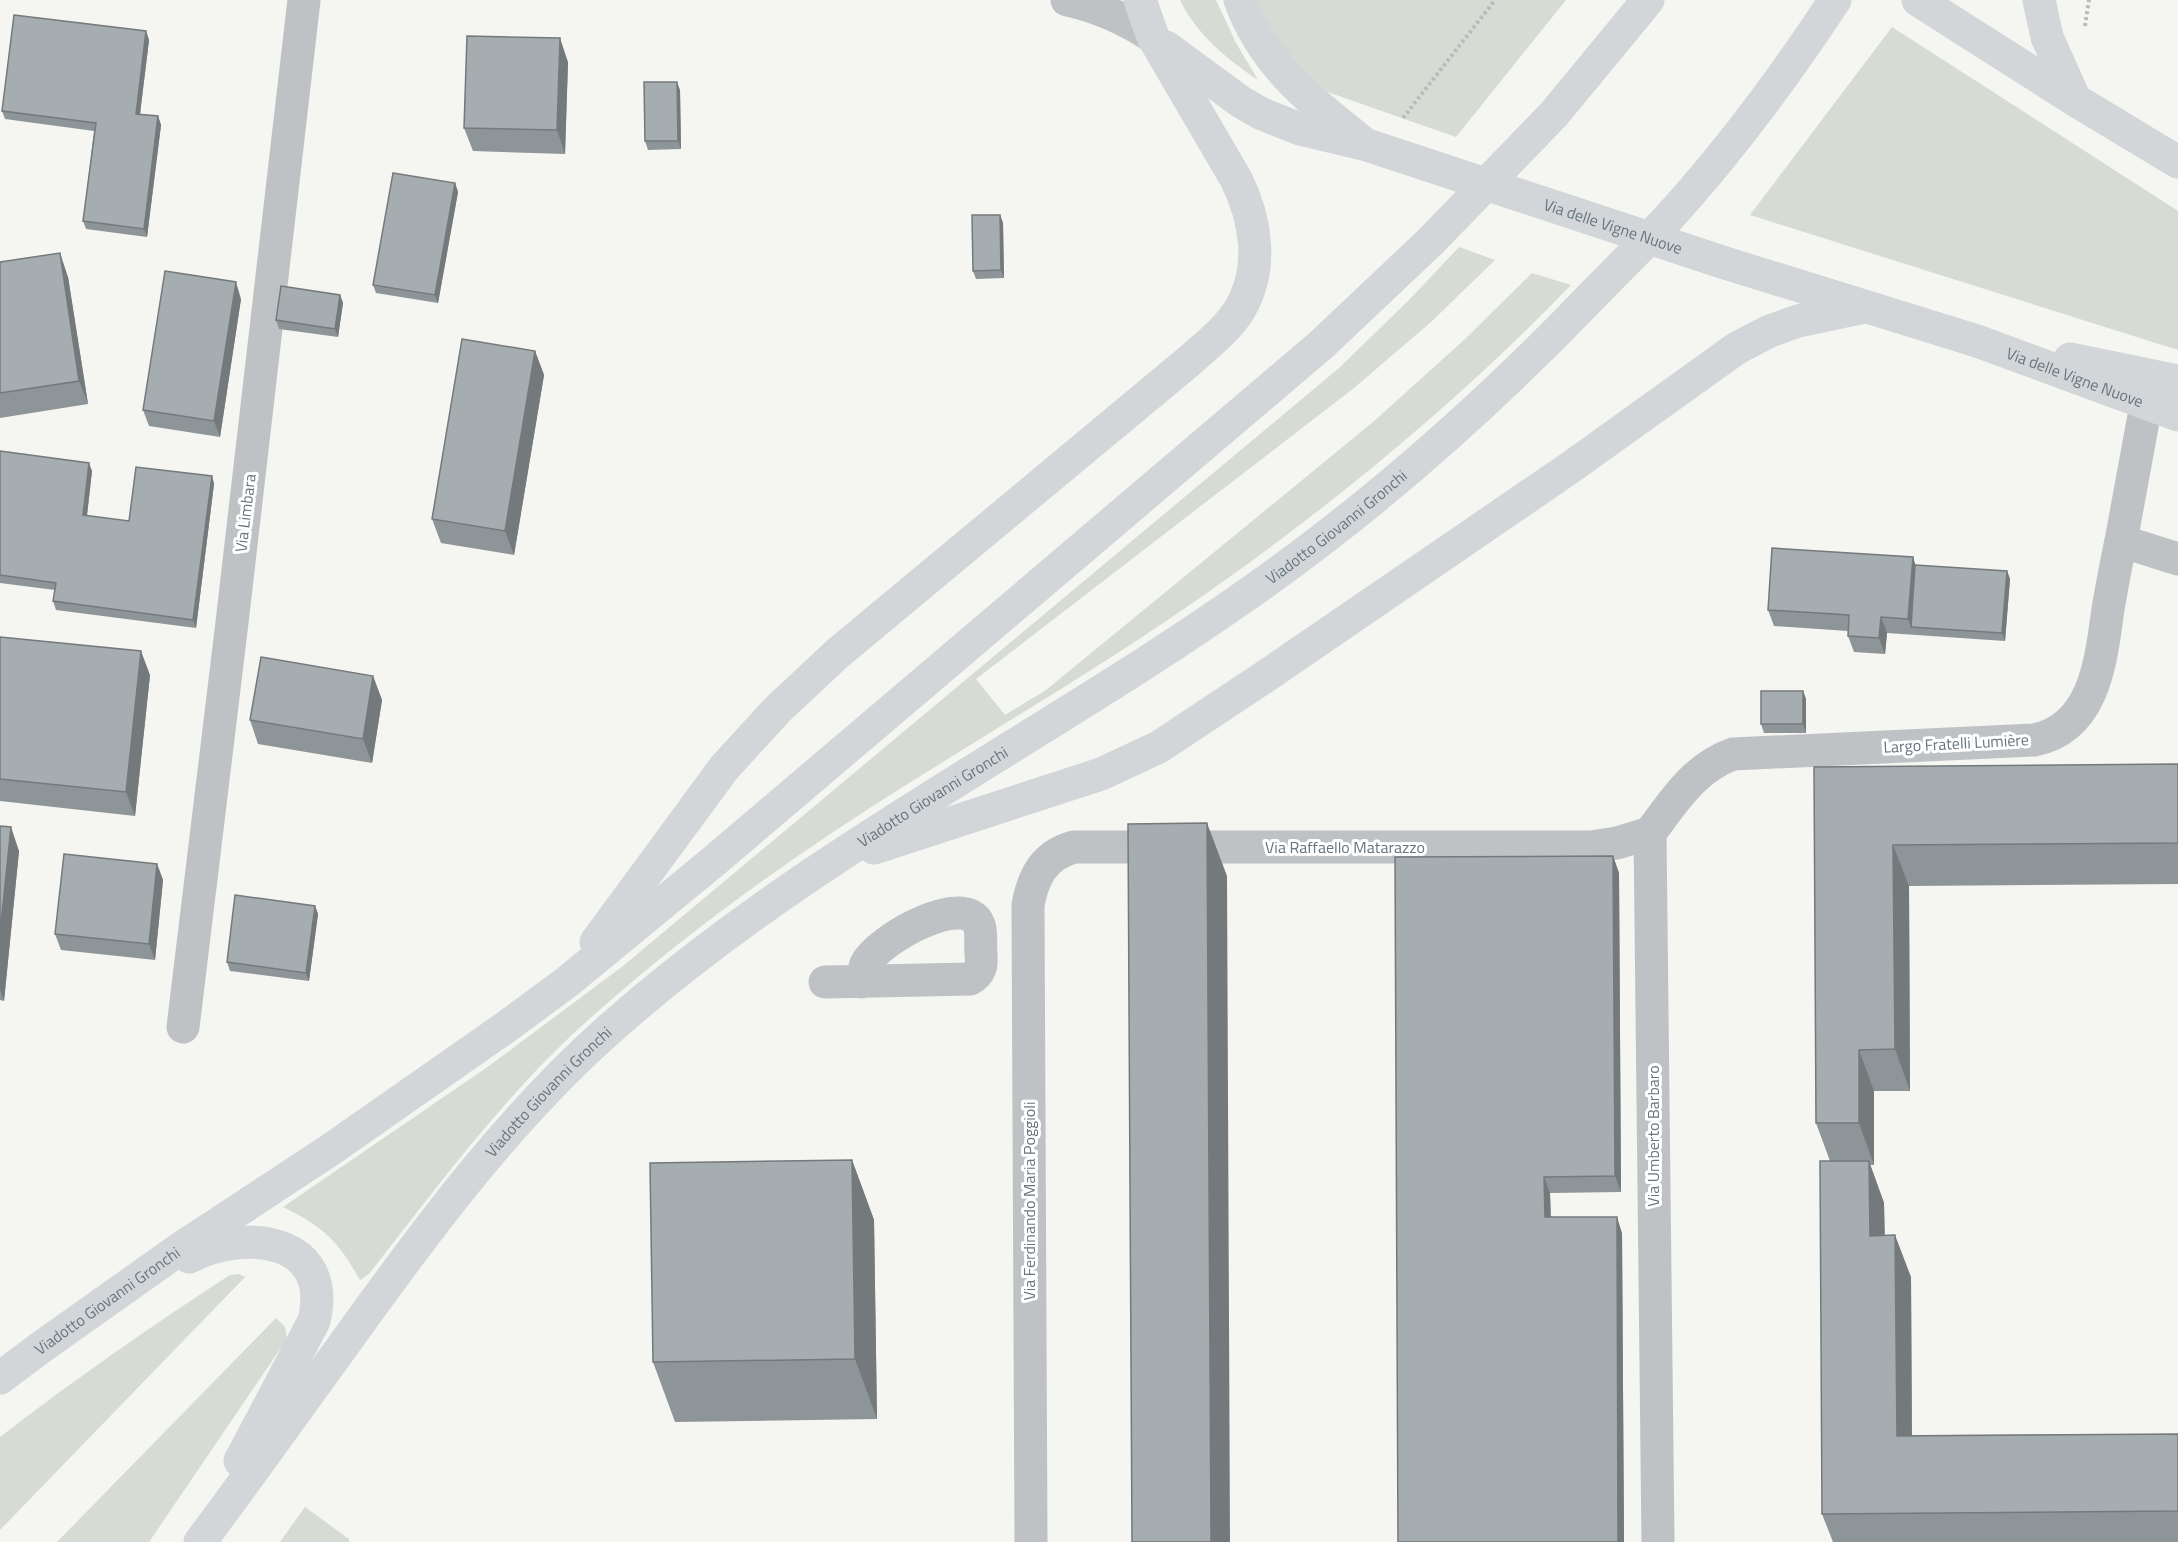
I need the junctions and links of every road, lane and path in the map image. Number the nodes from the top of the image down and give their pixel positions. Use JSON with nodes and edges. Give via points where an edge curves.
{"nodes":[{"id":1,"x":304,"y":0,"type":"edge"},
{"id":2,"x":1067,"y":0,"type":"edge"},
{"id":3,"x":1140,"y":0,"type":"edge"},
{"id":4,"x":1240,"y":0,"type":"edge"},
{"id":5,"x":1495,"y":0,"type":"edge"},
{"id":6,"x":1648,"y":0,"type":"edge"},
{"id":7,"x":1835,"y":0,"type":"edge"},
{"id":8,"x":2039,"y":0,"type":"edge"},
{"id":9,"x":1921,"y":2,"type":"edge"},
{"id":10,"x":1153,"y":37,"type":"junction"},
{"id":11,"x":2075,"y":100,"type":"junction"},
{"id":12,"x":1372,"y":147,"type":"junction"},
{"id":13,"x":2178,"y":162,"type":"edge"},
{"id":14,"x":1864,"y":307,"type":"junction"},
{"id":15,"x":1977,"y":341,"type":"junction"},
{"id":16,"x":2178,"y":381,"type":"edge"},
{"id":17,"x":2146,"y":405,"type":"junction"},
{"id":18,"x":2178,"y":415,"type":"edge"},
{"id":19,"x":2121,"y":541,"type":"junction"},
{"id":20,"x":2178,"y":559,"type":"edge"},
{"id":21,"x":1650,"y":833,"type":"junction"},
{"id":22,"x":835,"y":860,"type":"junction"},
{"id":23,"x":1043,"y":864,"type":"joint"},
{"id":24,"x":1028,"y":946,"type":"junction"},
{"id":25,"x":981,"y":948,"type":"junction"},
{"id":26,"x":567,"y":982,"type":"junction"},
{"id":27,"x":825,"y":982,"type":"dead end"},
{"id":28,"x":862,"y":982,"type":"junction"},
{"id":29,"x":183,"y":1027,"type":"dead end"},
{"id":30,"x":40,"y":1348,"type":"junction"},
{"id":31,"x":0,"y":1378,"type":"edge"},
{"id":32,"x":199,"y":1542,"type":"edge"},
{"id":33,"x":1031,"y":1542,"type":"edge"},
{"id":34,"x":1658,"y":1542,"type":"edge"}],
"edges":[{"from":1,"to":29,"type":"street","name":"Via Limbara"},
{"from":2,"to":10,"type":"street","name":"Via delle Vigne Nuove","via":[[1112,14]]},
{"from":3,"to":10,"type":"main road"},
{"from":4,"to":12,"type":"main road","via":[[1258,39],[1281,72]]},
{"from":5,"to":12,"type":"path"},
{"from":6,"to":26,"type":"main road","name":"Viadotto Giovanni Gronchi","via":[[1547,121],[1431,241],[1321,345]]},
{"from":7,"to":22,"type":"main road","name":"Viadotto Giovanni Gronchi","via":[[1741,129],[1663,223],[1459,426],[1313,546],[1200,627]]},
{"from":8,"to":11,"type":"main road","via":[[2047,37]]},
{"from":9,"to":11,"type":"main road"},
{"from":10,"to":12,"type":"main road","name":"Via delle Vigne Nuove","via":[[1215,85],[1262,114],[1318,134]]},
{"from":10,"to":26,"type":"main road","via":[[1236,179],[1252,219],[1255,252],[1241,308],[1188,362],[838,653],[777,710],[724,768]]},
{"from":11,"to":13,"type":"main road"},
{"from":12,"to":14,"type":"main road","name":"Via delle Vigne Nuove"},
{"from":14,"to":15,"type":"main road","name":"Via delle Vigne Nuove"},
{"from":14,"to":22,"type":"main road","via":[[1798,321],[1737,348],[1545,485],[1159,747],[1101,774]]},
{"from":15,"to":16,"type":"main road"},
{"from":15,"to":17,"type":"main road","name":"Via delle Vigne Nuove"},
{"from":17,"to":18,"type":"main road","name":"Via delle Vigne Nuove"},
{"from":17,"to":19,"type":"street","name":"Largo Fratelli Lumière"},
{"from":19,"to":20,"type":"street"},
{"from":19,"to":21,"type":"street","name":"Largo Fratelli Lumière","via":[[2097,674],[2081,710],[2057,733],[2034,740],[1746,752],[1719,759],[1686,785]]},
{"from":21,"to":23,"type":"street","name":"Via Raffaello Matarazzo","via":[[1590,847],[1074,847]]},
{"from":21,"to":34,"type":"street","name":"Via Umberto Barbaro"},
{"from":22,"to":32,"type":"main road","name":"Viadotto Giovanni Gronchi","via":[[753,916],[643,1001],[539,1098],[426,1230]]},
{"from":23,"to":24,"type":"street","name":"Via Ferdinando Maria Poggioli","via":[[1030,893]]},
{"from":24,"to":25,"type":"street"},
{"from":24,"to":33,"type":"street","name":"Via Ferdinando Maria Poggioli"},
{"from":25,"to":28,"type":"street","via":[[982,965],[970,979]]},
{"from":25,"to":28,"type":"street","via":[[979,925],[974,918],[949,914],[924,920],[876,951],[866,964]]},
{"from":26,"to":30,"type":"main road","name":"Viadotto Giovanni Gronchi"},
{"from":27,"to":28,"type":"street"},
{"from":30,"to":31,"type":"main road","name":"Viadotto Giovanni Gronchi"},
{"from":30,"to":32,"type":"main road","via":[[199,1252],[232,1243],[259,1243],[295,1253],[307,1263],[314,1274],[318,1297],[314,1321]]}]}
